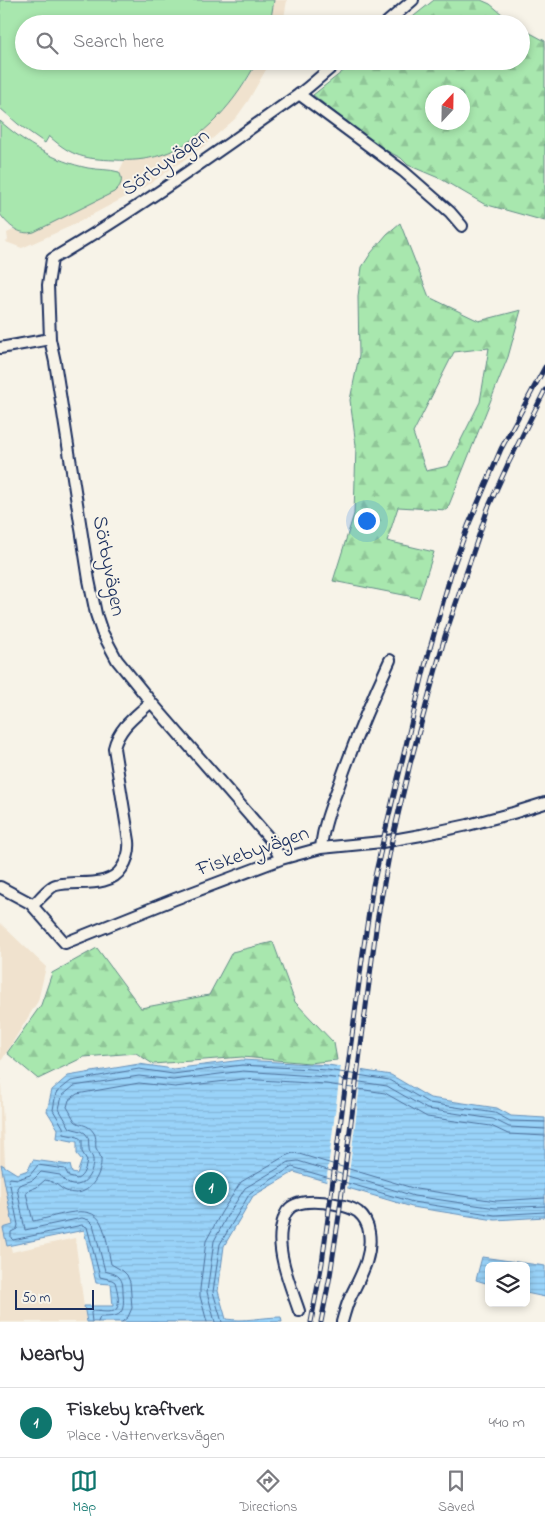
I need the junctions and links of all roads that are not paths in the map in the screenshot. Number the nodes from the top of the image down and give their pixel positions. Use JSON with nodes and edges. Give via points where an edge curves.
{"nodes":[{"id":1,"x":413,"y":0,"type":"edge"},
{"id":2,"x":396,"y":15,"type":"edge"},
{"id":3,"x":328,"y":70,"type":"edge"},
{"id":4,"x":299,"y":94,"type":"junction"},
{"id":5,"x":462,"y":226,"type":"dead end"},
{"id":6,"x":45,"y":340,"type":"junction"},
{"id":7,"x":0,"y":348,"type":"edge"},
{"id":8,"x":390,"y":660,"type":"dead end"},
{"id":9,"x":151,"y":702,"type":"junction"},
{"id":10,"x":545,"y":803,"type":"edge"},
{"id":11,"x":321,"y":848,"type":"junction"},
{"id":12,"x":281,"y":858,"type":"junction"},
{"id":13,"x":0,"y":887,"type":"edge"},
{"id":14,"x":32,"y":905,"type":"junction"},
{"id":15,"x":299,"y":1311,"type":"dead end"},
{"id":16,"x":342,"y":1322,"type":"edge"}],
"edges":[{"from":1,"to":2,"type":"street"},
{"from":3,"to":4,"type":"street","name":"Sörbyvägen"},
{"from":4,"to":5,"type":"street","via":[[403,171]]},
{"from":4,"to":6,"type":"street","name":"Sörbyvägen","via":[[144,202],[52,259]]},
{"from":6,"to":7,"type":"street"},
{"from":6,"to":9,"type":"street","name":"Sörbyvägen","via":[[55,362],[96,614],[117,660]]},
{"from":8,"to":11,"type":"street","via":[[353,744],[323,832]]},
{"from":9,"to":12,"type":"street","name":"Sörbyvägen","via":[[269,838]]},
{"from":9,"to":14,"type":"street","via":[[125,726],[116,738],[114,748],[130,850],[126,862],[109,880],[54,885]]},
{"from":10,"to":11,"type":"street","name":"Fiskebyvägen","via":[[421,835]]},
{"from":11,"to":12,"type":"street","name":"Fiskebyvägen"},
{"from":12,"to":14,"type":"street","name":"Fiskebyvägen","via":[[65,943]]},
{"from":13,"to":14,"type":"street","name":"Fiskebyvägen"},
{"from":15,"to":16,"type":"street","via":[[281,1251],[281,1228],[286,1214],[289,1208],[306,1202],[350,1207],[364,1219],[369,1231],[370,1252]]}]}
